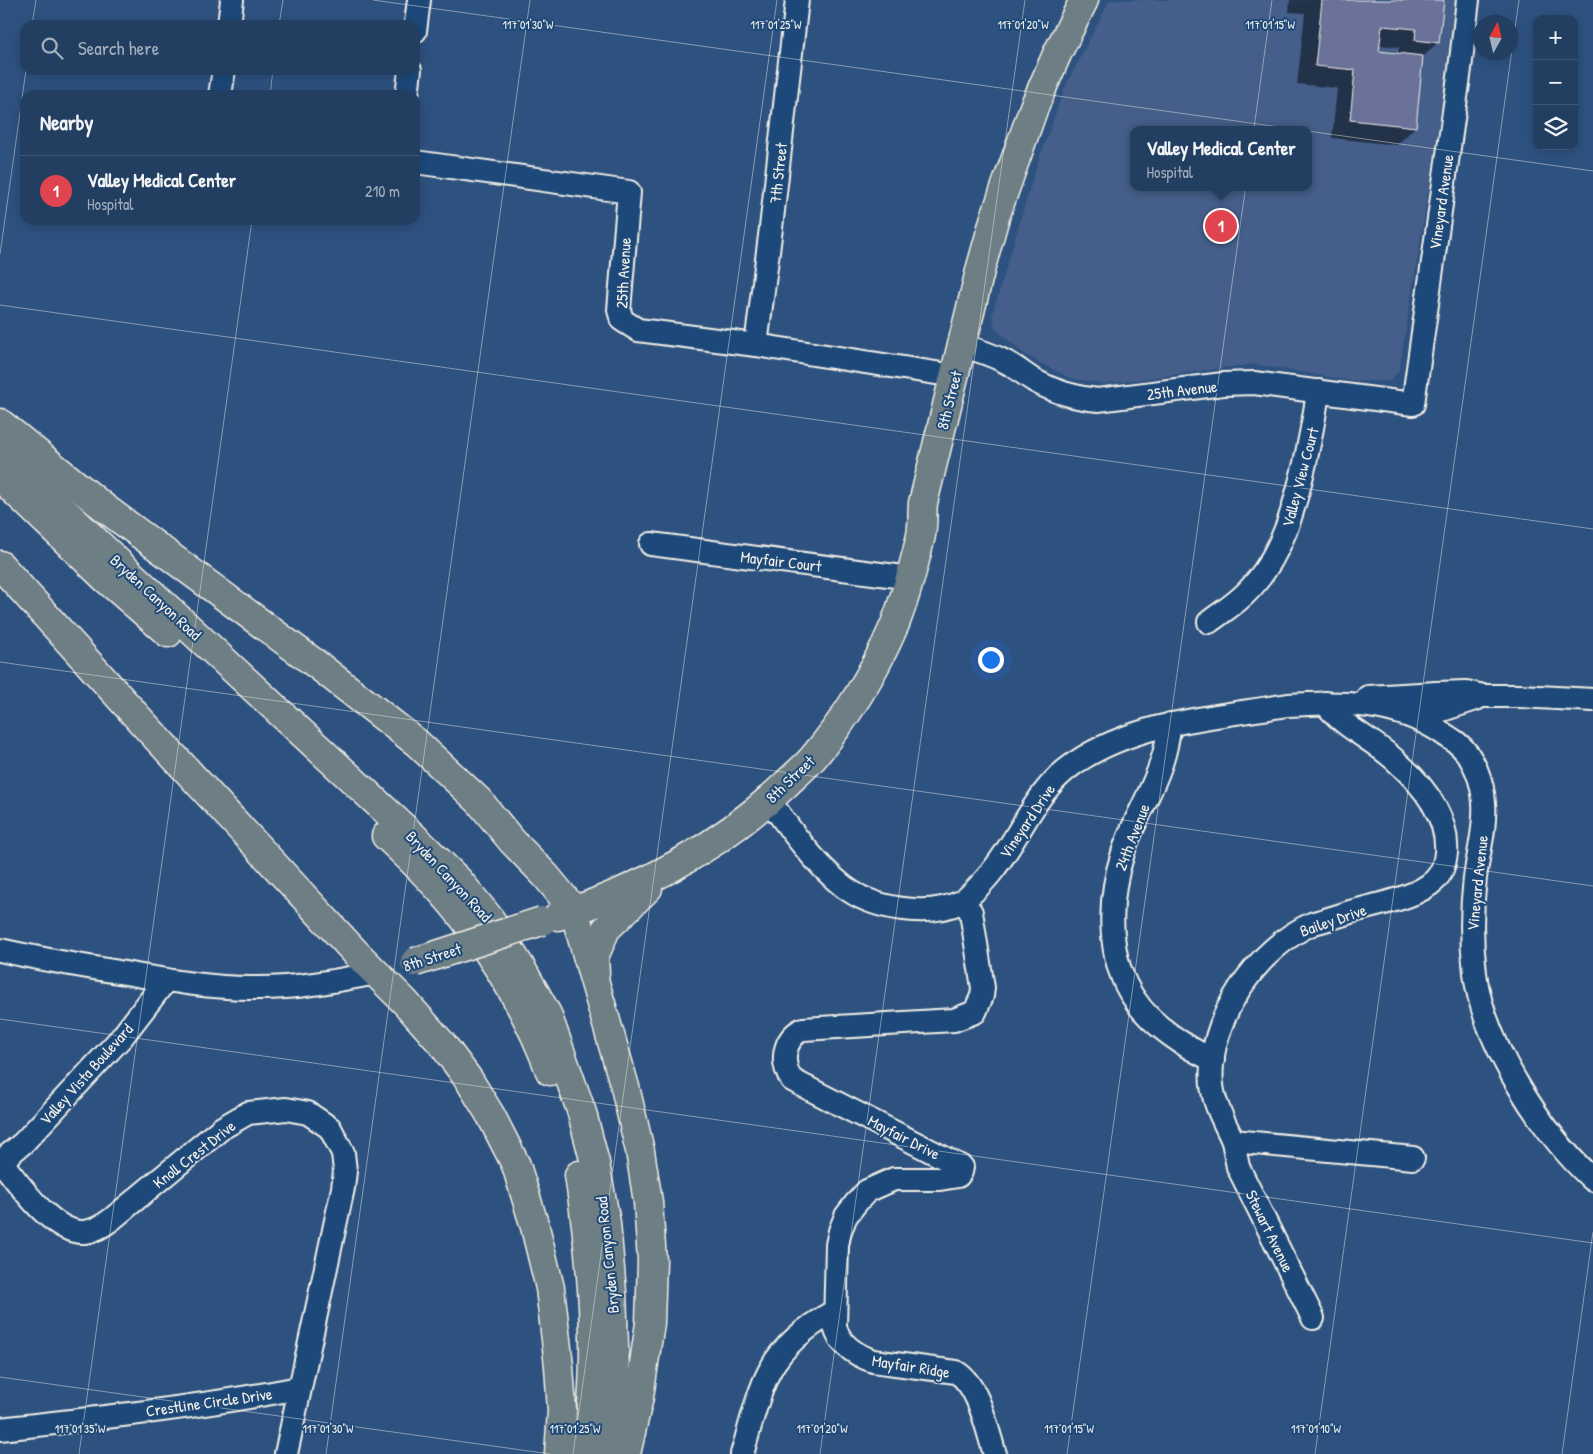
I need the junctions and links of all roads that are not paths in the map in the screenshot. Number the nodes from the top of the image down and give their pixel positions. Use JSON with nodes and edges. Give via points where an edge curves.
{"nodes":[{"id":1,"x":232,"y":0,"type":"edge"},
{"id":2,"x":419,"y":0,"type":"edge"},
{"id":3,"x":797,"y":0,"type":"edge"},
{"id":4,"x":1084,"y":0,"type":"edge"},
{"id":5,"x":1468,"y":0,"type":"edge"},
{"id":6,"x":230,"y":20,"type":"edge"},
{"id":7,"x":416,"y":20,"type":"edge"},
{"id":8,"x":223,"y":75,"type":"edge"},
{"id":9,"x":409,"y":75,"type":"edge"},
{"id":10,"x":221,"y":90,"type":"edge"},
{"id":11,"x":408,"y":90,"type":"edge"},
{"id":12,"x":420,"y":163,"type":"edge"},
{"id":13,"x":756,"y":345,"type":"junction"},
{"id":14,"x":963,"y":346,"type":"junction"},
{"id":15,"x":955,"y":376,"type":"junction"},
{"id":16,"x":1318,"y":391,"type":"junction"},
{"id":17,"x":1413,"y":404,"type":"joint"},
{"id":18,"x":0,"y":423,"type":"edge"},
{"id":19,"x":0,"y":450,"type":"edge"},
{"id":20,"x":0,"y":477,"type":"edge"},
{"id":21,"x":651,"y":544,"type":"dead end"},
{"id":22,"x":0,"y":565,"type":"edge"},
{"id":23,"x":911,"y":578,"type":"junction"},
{"id":24,"x":1209,"y":622,"type":"dead end"},
{"id":25,"x":1438,"y":693,"type":"junction"},
{"id":26,"x":1483,"y":696,"type":"junction"},
{"id":27,"x":1593,"y":700,"type":"edge"},
{"id":28,"x":1325,"y":703,"type":"junction"},
{"id":29,"x":1424,"y":722,"type":"junction"},
{"id":30,"x":1170,"y":724,"type":"junction"},
{"id":31,"x":769,"y":800,"type":"junction"},
{"id":32,"x":667,"y":869,"type":"junction"},
{"id":33,"x":963,"y":902,"type":"junction"},
{"id":34,"x":574,"y":910,"type":"junction"},
{"id":35,"x":0,"y":950,"type":"edge"},
{"id":36,"x":376,"y":973,"type":"junction"},
{"id":37,"x":166,"y":980,"type":"junction"},
{"id":38,"x":595,"y":982,"type":"junction"},
{"id":39,"x":1213,"y":1060,"type":"junction"},
{"id":40,"x":1233,"y":1141,"type":"junction"},
{"id":41,"x":1413,"y":1158,"type":"dead end"},
{"id":42,"x":0,"y":1161,"type":"edge"},
{"id":43,"x":1593,"y":1180,"type":"edge"},
{"id":44,"x":835,"y":1311,"type":"junction"},
{"id":45,"x":1313,"y":1318,"type":"dead end"},
{"id":46,"x":299,"y":1388,"type":"junction"},
{"id":47,"x":0,"y":1429,"type":"edge"},
{"id":48,"x":286,"y":1454,"type":"edge"},
{"id":49,"x":559,"y":1454,"type":"edge"},
{"id":50,"x":586,"y":1454,"type":"edge"},
{"id":51,"x":605,"y":1454,"type":"edge"},
{"id":52,"x":626,"y":1454,"type":"edge"},
{"id":53,"x":742,"y":1454,"type":"edge"},
{"id":54,"x":994,"y":1454,"type":"edge"}],
"edges":[{"from":1,"to":6,"type":"street"},
{"from":2,"to":7,"type":"street"},
{"from":3,"to":13,"type":"street","name":"7th Street"},
{"from":4,"to":14,"type":"main road","name":"8th Street","via":[[1045,80],[1018,149],[981,267]]},
{"from":5,"to":17,"type":"street","name":"Vineyard Avenue"},
{"from":8,"to":10,"type":"street"},
{"from":9,"to":11,"type":"street"},
{"from":12,"to":13,"type":"street","name":"25th Avenue","via":[[629,192],[619,310],[622,320],[638,330]]},
{"from":13,"to":15,"type":"street","name":"25th Avenue"},
{"from":14,"to":15,"type":"main road","name":"8th Street"},
{"from":14,"to":16,"type":"street","name":"25th Avenue","via":[[986,352],[1058,392],[1081,398],[1105,399],[1254,383]]},
{"from":15,"to":23,"type":"main road","name":"8th Street","via":[[922,503],[922,528]]},
{"from":16,"to":17,"type":"street","name":"25th Avenue"},
{"from":16,"to":24,"type":"street","name":"Valley View Court","via":[[1296,500],[1283,538],[1269,565],[1248,592]]},
{"from":18,"to":34,"type":"main road","via":[[106,509],[417,743],[479,801]]},
{"from":19,"to":51,"type":"main road","name":"Bryden Canyon Road","via":[[458,880],[490,919],[520,966],[547,1014],[580,1105],[606,1223],[615,1370]]},
{"from":20,"to":50,"type":"main road","name":"Bryden Canyon Road","via":[[402,851],[471,926],[502,973],[549,1068],[577,1167],[587,1226],[594,1368],[592,1419]]},
{"from":21,"to":23,"type":"street","name":"Mayfair Court"},
{"from":22,"to":36,"type":"main road","via":[[141,722]]},
{"from":23,"to":31,"type":"main road","name":"8th Street","via":[[887,642],[865,685],[811,760]]},
{"from":25,"to":26,"type":"street","via":[[1466,692]]},
{"from":25,"to":28,"type":"street"},
{"from":25,"to":29,"type":"street","via":[[1427,695],[1421,706]]},
{"from":26,"to":27,"type":"street"},
{"from":26,"to":29,"type":"street","via":[[1436,712]]},
{"from":28,"to":29,"type":"street","name":"Vineyard Drive","via":[[1389,709]]},
{"from":28,"to":30,"type":"street","name":"Vineyard Drive","via":[[1288,705]]},
{"from":28,"to":39,"type":"street","name":"Bailey Drive","via":[[1344,724],[1397,761],[1423,789],[1439,814],[1444,830],[1445,864],[1435,880],[1415,893],[1314,923],[1298,930],[1264,958],[1237,993],[1222,1027]]},
{"from":29,"to":43,"type":"street","name":"Vineyard Avenue","via":[[1458,743],[1468,755],[1482,787],[1485,804],[1483,832],[1471,915],[1475,975],[1487,1021],[1521,1089],[1552,1134]]},
{"from":30,"to":33,"type":"street","name":"Vineyard Drive","via":[[1100,747],[1055,780],[1024,820],[1006,854]]},
{"from":30,"to":39,"type":"street","name":"24th Avenue","via":[[1162,762],[1123,852],[1116,880],[1113,932],[1117,961],[1135,1001],[1154,1022],[1191,1050]]},
{"from":31,"to":32,"type":"main road","name":"8th Street","via":[[735,827]]},
{"from":31,"to":33,"type":"street","via":[[826,870],[859,896],[906,909],[944,908]]},
{"from":32,"to":34,"type":"main road","name":"8th Street","via":[[614,896]]},
{"from":32,"to":38,"type":"main road","via":[[606,929],[594,957]]},
{"from":33,"to":44,"type":"street","name":"Mayfair Drive","via":[[971,912],[983,988],[975,1012],[954,1020],[803,1029],[795,1033],[786,1049],[786,1072],[792,1080],[962,1166],[958,1176],[894,1179],[861,1197],[846,1216],[840,1231]]},
{"from":34,"to":36,"type":"main road","name":"8th Street","bridge":true},
{"from":34,"to":38,"type":"main road"},
{"from":35,"to":37,"type":"street","name":"8th Street"},
{"from":36,"to":37,"type":"street","name":"8th Street","via":[[311,984],[252,988]]},
{"from":36,"to":49,"type":"main road","via":[[417,1016],[469,1080],[516,1165],[536,1227],[550,1288],[562,1411]]},
{"from":37,"to":42,"type":"street","name":"Valley Vista Boulevard","via":[[122,1038],[29,1137]]},
{"from":38,"to":52,"type":"main road","via":[[640,1151],[652,1261],[650,1323],[639,1397]]},
{"from":39,"to":40,"type":"street","name":"Bailey Drive","via":[[1216,1102]]},
{"from":40,"to":41,"type":"street"},
{"from":40,"to":45,"type":"street","name":"Stewart Avenue","via":[[1238,1167]]},
{"from":42,"to":46,"type":"street","name":"Knoll Crest Drive","via":[[44,1213],[70,1230],[82,1232],[94,1230],[112,1220],[222,1128],[248,1112],[286,1109],[308,1113],[330,1128],[343,1153],[343,1188]]},
{"from":44,"to":53,"type":"street","via":[[794,1340],[774,1364],[764,1383]]},
{"from":44,"to":54,"type":"street","name":"Mayfair Ridge","via":[[838,1335],[856,1354],[873,1361],[956,1372],[962,1376],[979,1406]]},
{"from":46,"to":47,"type":"street","name":"Crestline Circle Drive"},
{"from":46,"to":48,"type":"street","name":"Knoll Crest Drive"}]}
